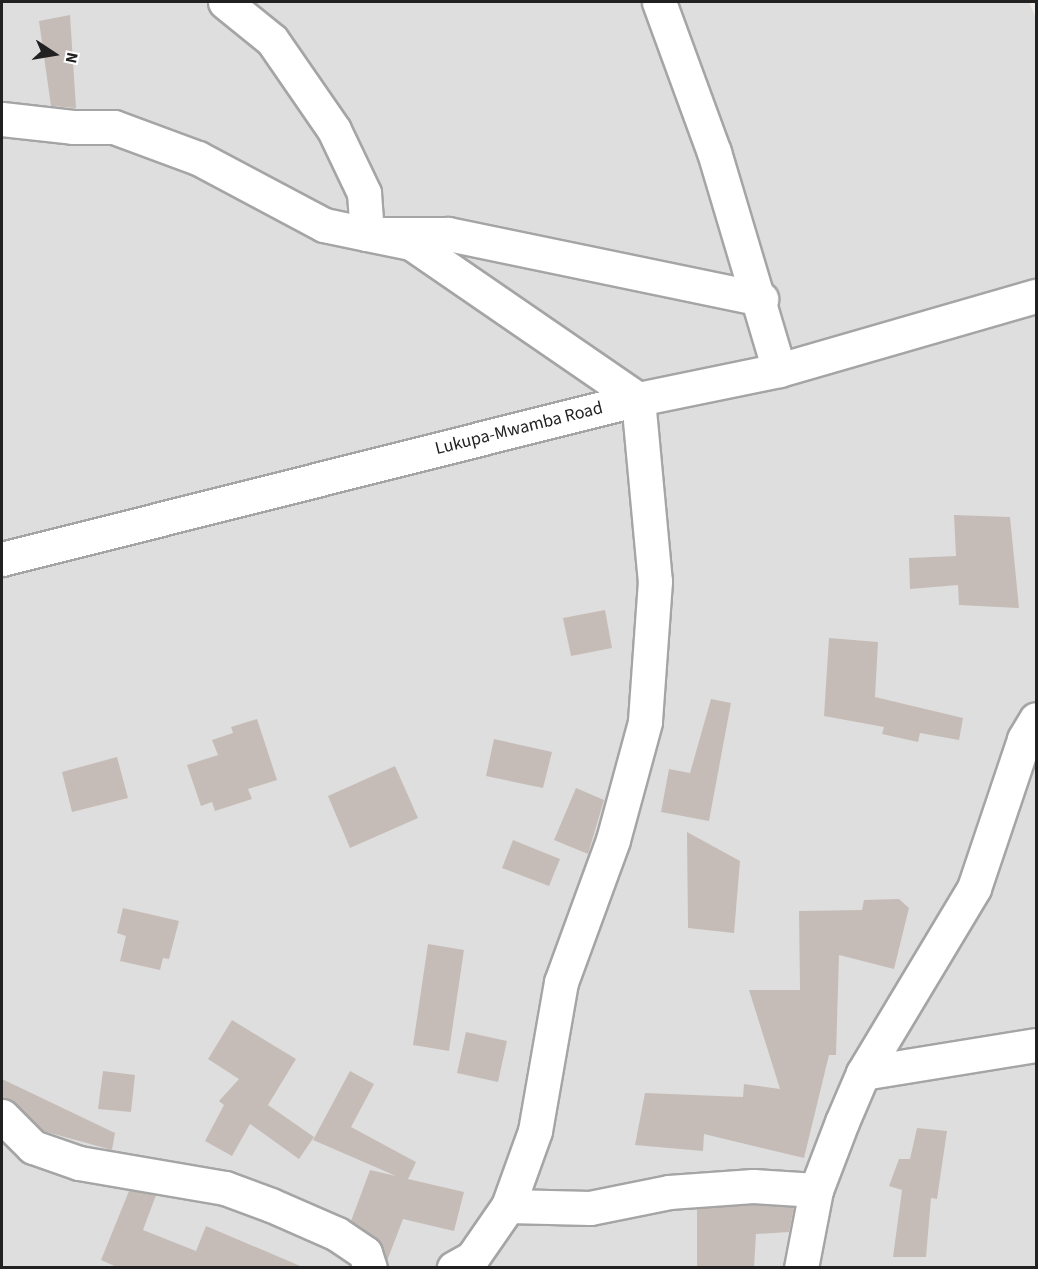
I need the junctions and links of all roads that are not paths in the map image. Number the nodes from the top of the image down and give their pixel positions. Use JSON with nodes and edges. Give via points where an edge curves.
{"nodes":[{"id":1,"x":225,"y":2,"type":"edge"},
{"id":2,"x":659,"y":2,"type":"edge"},
{"id":3,"x":2,"y":119,"type":"edge"},
{"id":4,"x":367,"y":234,"type":"junction"},
{"id":5,"x":1036,"y":296,"type":"edge"},
{"id":6,"x":761,"y":299,"type":"junction"},
{"id":7,"x":779,"y":370,"type":"junction"},
{"id":8,"x":638,"y":399,"type":"junction"},
{"id":9,"x":2,"y":559,"type":"edge"},
{"id":10,"x":1036,"y":719,"type":"edge"},
{"id":11,"x":1036,"y":1045,"type":"edge"},
{"id":12,"x":863,"y":1073,"type":"junction"},
{"id":13,"x":2,"y":1116,"type":"edge"},
{"id":14,"x":816,"y":1190,"type":"junction"},
{"id":15,"x":508,"y":1206,"type":"junction"},
{"id":16,"x":370,"y":1268,"type":"edge"},
{"id":17,"x":454,"y":1268,"type":"edge"},
{"id":18,"x":801,"y":1268,"type":"edge"}],
"edges":[{"from":1,"to":4,"type":"street","via":[[272,40],[334,130],[364,193]]},
{"from":2,"to":6,"type":"street","via":[[714,152]]},
{"from":3,"to":4,"type":"street","via":[[73,128],[114,127],[198,158],[324,225]]},
{"from":4,"to":6,"type":"street","via":[[448,234]]},
{"from":4,"to":8,"type":"street","via":[[411,243]]},
{"from":5,"to":7,"type":"street","name":"Lukupa-Mwamba Road"},
{"from":6,"to":7,"type":"street"},
{"from":7,"to":8,"type":"street","name":"Lukupa-Mwamba Road"},
{"from":8,"to":9,"type":"street","name":"Lukupa-Mwamba Road"},
{"from":8,"to":15,"type":"street","via":[[655,581],[645,722],[613,840],[561,982],[535,1131]]},
{"from":10,"to":12,"type":"street","via":[[1024,739],[975,888]]},
{"from":11,"to":12,"type":"street"},
{"from":12,"to":14,"type":"street"},
{"from":13,"to":16,"type":"street","via":[[33,1147],[79,1163],[225,1188],[271,1205],[337,1234],[365,1253]]},
{"from":14,"to":15,"type":"street","via":[[753,1186],[669,1192],[590,1208]]},
{"from":14,"to":18,"type":"street"},
{"from":15,"to":17,"type":"street","via":[[472,1258]]}]}
